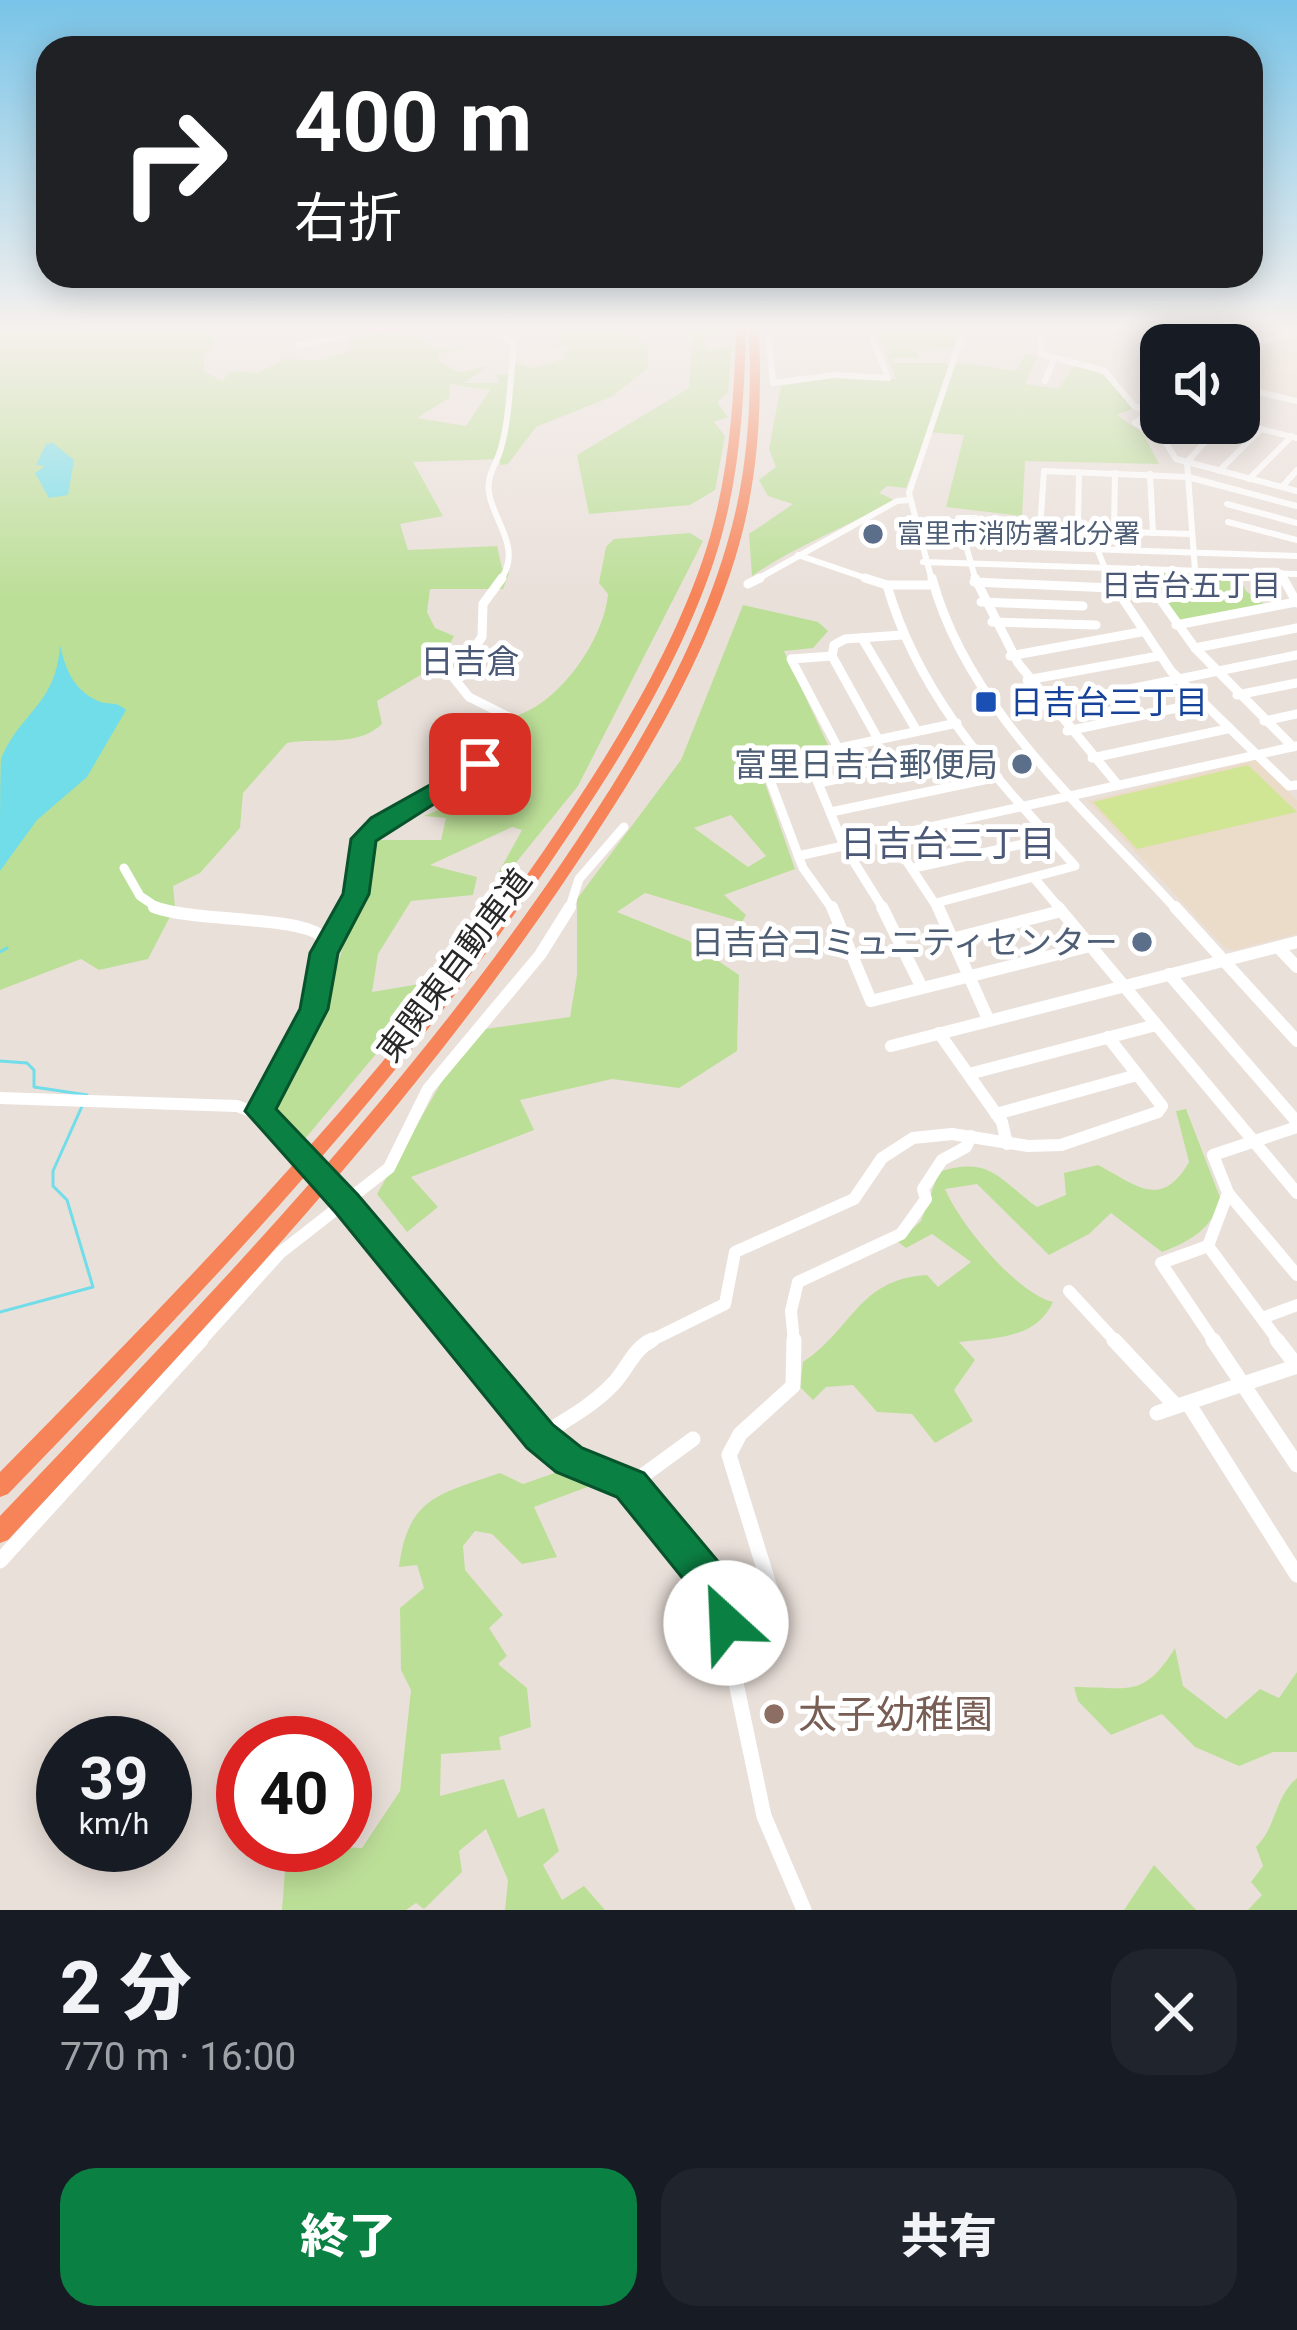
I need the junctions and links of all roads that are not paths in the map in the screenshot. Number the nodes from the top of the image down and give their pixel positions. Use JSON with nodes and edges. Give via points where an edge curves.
{"nodes":[{"id":1,"x":505,"y":418,"type":"edge"},
{"id":2,"x":738,"y":418,"type":"edge"},
{"id":3,"x":754,"y":418,"type":"edge"},
{"id":4,"x":936,"y":418,"type":"edge"},
{"id":5,"x":1261,"y":429,"type":"joint"},
{"id":6,"x":1295,"y":437,"type":"edge"},
{"id":7,"x":1166,"y":444,"type":"edge"},
{"id":8,"x":1203,"y":444,"type":"edge"},
{"id":9,"x":1187,"y":462,"type":"junction"},
{"id":10,"x":1297,"y":470,"type":"edge"},
{"id":11,"x":1219,"y":471,"type":"junction"},
{"id":12,"x":1079,"y":472,"type":"junction"},
{"id":13,"x":1115,"y":473,"type":"junction"},
{"id":14,"x":1150,"y":474,"type":"junction"},
{"id":15,"x":1188,"y":477,"type":"junction"},
{"id":16,"x":1249,"y":479,"type":"junction"},
{"id":17,"x":1226,"y":487,"type":"junction"},
{"id":18,"x":1282,"y":488,"type":"junction"},
{"id":19,"x":1297,"y":491,"type":"edge"},
{"id":20,"x":910,"y":500,"type":"junction"},
{"id":21,"x":1227,"y":504,"type":"junction"},
{"id":22,"x":1297,"y":506,"type":"edge"},
{"id":23,"x":976,"y":518,"type":"dead end"},
{"id":24,"x":1228,"y":521,"type":"junction"},
{"id":25,"x":1297,"y":523,"type":"edge"},
{"id":26,"x":1040,"y":529,"type":"junction"},
{"id":27,"x":1078,"y":530,"type":"junction"},
{"id":28,"x":1090,"y":531,"type":"junction"},
{"id":29,"x":1114,"y":532,"type":"junction"},
{"id":30,"x":1153,"y":533,"type":"junction"},
{"id":31,"x":1190,"y":534,"type":"junction"},
{"id":32,"x":1297,"y":541,"type":"edge"},
{"id":33,"x":999,"y":545,"type":"junction"},
{"id":34,"x":1096,"y":549,"type":"junction"},
{"id":35,"x":1191,"y":551,"type":"junction"},
{"id":36,"x":1233,"y":553,"type":"junction"},
{"id":37,"x":798,"y":555,"type":"junction"},
{"id":38,"x":1297,"y":556,"type":"edge"},
{"id":39,"x":923,"y":562,"type":"junction"},
{"id":40,"x":967,"y":562,"type":"junction"},
{"id":41,"x":1003,"y":564,"type":"junction"},
{"id":42,"x":1101,"y":567,"type":"junction"},
{"id":43,"x":1138,"y":568,"type":"junction"},
{"id":44,"x":1195,"y":570,"type":"junction"},
{"id":45,"x":1281,"y":573,"type":"junction"},
{"id":46,"x":1297,"y":574,"type":"edge"},
{"id":47,"x":974,"y":582,"type":"junction"},
{"id":48,"x":748,"y":584,"type":"dead end"},
{"id":49,"x":887,"y":585,"type":"junction"},
{"id":50,"x":930,"y":585,"type":"junction"},
{"id":51,"x":1071,"y":586,"type":"junction"},
{"id":52,"x":1112,"y":587,"type":"junction"},
{"id":53,"x":981,"y":602,"type":"junction"},
{"id":54,"x":1296,"y":603,"type":"edge"},
{"id":55,"x":1083,"y":606,"type":"junction"},
{"id":56,"x":992,"y":622,"type":"junction"},
{"id":57,"x":1176,"y":625,"type":"junction"},
{"id":58,"x":1096,"y":626,"type":"junction"},
{"id":59,"x":1297,"y":628,"type":"edge"},
{"id":60,"x":1141,"y":632,"type":"junction"},
{"id":61,"x":902,"y":635,"type":"junction"},
{"id":62,"x":862,"y":638,"type":"junction"},
{"id":63,"x":1105,"y":639,"type":"junction"},
{"id":64,"x":1196,"y":648,"type":"junction"},
{"id":65,"x":1297,"y":655,"type":"edge"},
{"id":66,"x":832,"y":656,"type":"junction"},
{"id":67,"x":1010,"y":656,"type":"junction"},
{"id":68,"x":1159,"y":656,"type":"junction"},
{"id":69,"x":1216,"y":671,"type":"junction"},
{"id":70,"x":1178,"y":679,"type":"junction"},
{"id":71,"x":1027,"y":680,"type":"junction"},
{"id":72,"x":1297,"y":683,"type":"edge"},
{"id":73,"x":1238,"y":695,"type":"junction"},
{"id":74,"x":1201,"y":703,"type":"junction"},
{"id":75,"x":1046,"y":706,"type":"junction"},
{"id":76,"x":1297,"y":714,"type":"edge"},
{"id":77,"x":1264,"y":721,"type":"junction"},
{"id":78,"x":957,"y":723,"type":"junction"},
{"id":79,"x":1227,"y":729,"type":"junction"},
{"id":80,"x":917,"y":731,"type":"junction"},
{"id":81,"x":1067,"y":731,"type":"junction"},
{"id":82,"x":878,"y":739,"type":"junction"},
{"id":83,"x":1295,"y":747,"type":"edge"},
{"id":84,"x":838,"y":748,"type":"junction"},
{"id":85,"x":977,"y":749,"type":"junction"},
{"id":86,"x":806,"y":754,"type":"junction"},
{"id":87,"x":1256,"y":756,"type":"junction"},
{"id":88,"x":1092,"y":758,"type":"junction"},
{"id":89,"x":998,"y":777,"type":"junction"},
{"id":90,"x":819,"y":783,"type":"junction"},
{"id":91,"x":1118,"y":785,"type":"junction"},
{"id":92,"x":1297,"y":785,"type":"edge"},
{"id":93,"x":1071,"y":796,"type":"junction"},
{"id":94,"x":1023,"y":806,"type":"junction"},
{"id":95,"x":831,"y":812,"type":"junction"},
{"id":96,"x":625,"y":827,"type":"dead end"},
{"id":97,"x":890,"y":836,"type":"junction"},
{"id":98,"x":1051,"y":838,"type":"junction"},
{"id":99,"x":844,"y":846,"type":"junction"},
{"id":100,"x":798,"y":856,"type":"junction"},
{"id":101,"x":124,"y":868,"type":"dead end"},
{"id":102,"x":914,"y":868,"type":"junction"},
{"id":103,"x":1034,"y":878,"type":"junction"},
{"id":104,"x":936,"y":902,"type":"junction"},
{"id":105,"x":1061,"y":910,"type":"junction"},
{"id":106,"x":952,"y":939,"type":"junction"},
{"id":107,"x":1297,"y":942,"type":"edge"},
{"id":108,"x":1090,"y":946,"type":"junction"},
{"id":109,"x":1278,"y":947,"type":"junction"},
{"id":110,"x":324,"y":953,"type":"junction"},
{"id":111,"x":1223,"y":961,"type":"junction"},
{"id":112,"x":1297,"y":967,"type":"edge"},
{"id":113,"x":1169,"y":974,"type":"junction"},
{"id":114,"x":971,"y":977,"type":"junction"},
{"id":115,"x":1124,"y":986,"type":"junction"},
{"id":116,"x":922,"y":988,"type":"junction"},
{"id":117,"x":989,"y":1021,"type":"junction"},
{"id":118,"x":1156,"y":1025,"type":"junction"},
{"id":119,"x":939,"y":1034,"type":"junction"},
{"id":120,"x":1108,"y":1037,"type":"junction"},
{"id":121,"x":1297,"y":1042,"type":"edge"},
{"id":122,"x":891,"y":1046,"type":"dead end"},
{"id":123,"x":968,"y":1074,"type":"junction"},
{"id":124,"x":1138,"y":1075,"type":"junction"},
{"id":125,"x":0,"y":1098,"type":"edge"},
{"id":126,"x":260,"y":1111,"type":"junction"},
{"id":127,"x":996,"y":1114,"type":"junction"},
{"id":128,"x":1297,"y":1125,"type":"edge"},
{"id":129,"x":970,"y":1136,"type":"junction"},
{"id":130,"x":1253,"y":1141,"type":"junction"},
{"id":131,"x":1007,"y":1144,"type":"junction"},
{"id":132,"x":333,"y":1151,"type":"junction"},
{"id":133,"x":1228,"y":1193,"type":"junction"},
{"id":134,"x":1297,"y":1193,"type":"edge"},
{"id":135,"x":347,"y":1204,"type":"junction"},
{"id":136,"x":1208,"y":1246,"type":"junction"},
{"id":137,"x":1297,"y":1275,"type":"edge"},
{"id":138,"x":1069,"y":1291,"type":"dead end"},
{"id":139,"x":1297,"y":1306,"type":"edge"},
{"id":140,"x":1262,"y":1318,"type":"junction"},
{"id":141,"x":1244,"y":1384,"type":"junction"},
{"id":142,"x":1182,"y":1405,"type":"junction"},
{"id":143,"x":1156,"y":1413,"type":"dead end"},
{"id":144,"x":540,"y":1436,"type":"junction"},
{"id":145,"x":693,"y":1438,"type":"dead end"},
{"id":146,"x":1297,"y":1465,"type":"edge"},
{"id":147,"x":630,"y":1485,"type":"junction"},
{"id":148,"x":0,"y":1486,"type":"edge"},
{"id":149,"x":0,"y":1532,"type":"edge"},
{"id":150,"x":1297,"y":1544,"type":"edge"},
{"id":151,"x":1280,"y":1550,"type":"junction"},
{"id":152,"x":0,"y":1561,"type":"edge"},
{"id":153,"x":1297,"y":1575,"type":"edge"},
{"id":154,"x":726,"y":1623,"type":"junction"},
{"id":155,"x":804,"y":1910,"type":"edge"}],
"edges":[{"from":1,"to":110,"type":"street","via":[[489,496],[508,534],[506,571],[483,604],[484,640],[453,677],[516,728],[463,778],[364,839],[356,894]]},
{"from":2,"to":132,"type":"highway","name":"東関東自動車道","via":[[707,565],[625,738],[496,934]]},
{"from":3,"to":132,"type":"highway","name":"東関東自動車道","via":[[744,501],[678,680],[545,902]]},
{"from":4,"to":20,"type":"street"},
{"from":5,"to":6,"type":"street"},
{"from":5,"to":11,"type":"street"},
{"from":6,"to":16,"type":"street"},
{"from":7,"to":9,"type":"street"},
{"from":8,"to":9,"type":"street"},
{"from":9,"to":11,"type":"street"},
{"from":9,"to":15,"type":"street"},
{"from":10,"to":18,"type":"street"},
{"from":11,"to":16,"type":"street"},
{"from":12,"to":13,"type":"street"},
{"from":12,"to":26,"type":"street","via":[[1044,471]]},
{"from":12,"to":27,"type":"street"},
{"from":13,"to":14,"type":"street"},
{"from":13,"to":29,"type":"street"},
{"from":14,"to":15,"type":"street"},
{"from":14,"to":30,"type":"street"},
{"from":15,"to":17,"type":"street"},
{"from":15,"to":31,"type":"street"},
{"from":16,"to":18,"type":"street"},
{"from":17,"to":21,"type":"street"},
{"from":17,"to":22,"type":"street"},
{"from":18,"to":19,"type":"street"},
{"from":20,"to":37,"type":"street"},
{"from":20,"to":39,"type":"street"},
{"from":21,"to":24,"type":"street"},
{"from":21,"to":25,"type":"street"},
{"from":23,"to":40,"type":"street","via":[[958,518]]},
{"from":24,"to":32,"type":"street"},
{"from":24,"to":36,"type":"street"},
{"from":26,"to":27,"type":"street"},
{"from":26,"to":33,"type":"street","via":[[996,528]]},
{"from":27,"to":28,"type":"street"},
{"from":28,"to":29,"type":"street"},
{"from":28,"to":34,"type":"street"},
{"from":29,"to":30,"type":"street"},
{"from":30,"to":31,"type":"street"},
{"from":31,"to":35,"type":"street"},
{"from":33,"to":34,"type":"street"},
{"from":33,"to":41,"type":"street"},
{"from":34,"to":35,"type":"street"},
{"from":34,"to":42,"type":"street"},
{"from":35,"to":36,"type":"street"},
{"from":35,"to":44,"type":"street"},
{"from":36,"to":38,"type":"street"},
{"from":37,"to":48,"type":"street"},
{"from":37,"to":49,"type":"street"},
{"from":39,"to":40,"type":"street"},
{"from":39,"to":50,"type":"street"},
{"from":40,"to":41,"type":"street"},
{"from":40,"to":47,"type":"street"},
{"from":41,"to":42,"type":"street"},
{"from":42,"to":43,"type":"street"},
{"from":42,"to":52,"type":"street"},
{"from":43,"to":44,"type":"street"},
{"from":43,"to":57,"type":"street"},
{"from":44,"to":45,"type":"street"},
{"from":45,"to":46,"type":"street"},
{"from":45,"to":54,"type":"street"},
{"from":47,"to":51,"type":"street"},
{"from":47,"to":53,"type":"street"},
{"from":49,"to":50,"type":"street"},
{"from":49,"to":61,"type":"street"},
{"from":50,"to":93,"type":"street","via":[[972,672]]},
{"from":51,"to":52,"type":"street"},
{"from":51,"to":55,"type":"street"},
{"from":52,"to":60,"type":"street"},
{"from":53,"to":55,"type":"street"},
{"from":53,"to":56,"type":"street"},
{"from":54,"to":57,"type":"street"},
{"from":55,"to":58,"type":"street"},
{"from":56,"to":58,"type":"street"},
{"from":56,"to":67,"type":"street"},
{"from":57,"to":64,"type":"street"},
{"from":58,"to":63,"type":"street"},
{"from":59,"to":64,"type":"street"},
{"from":60,"to":63,"type":"street"},
{"from":60,"to":68,"type":"street"},
{"from":61,"to":62,"type":"street"},
{"from":61,"to":78,"type":"street"},
{"from":62,"to":66,"type":"street","via":[[838,641]]},
{"from":62,"to":80,"type":"street"},
{"from":63,"to":67,"type":"street"},
{"from":64,"to":69,"type":"street"},
{"from":65,"to":69,"type":"street"},
{"from":66,"to":82,"type":"street"},
{"from":66,"to":84,"type":"street","via":[[791,659]]},
{"from":67,"to":71,"type":"street"},
{"from":68,"to":70,"type":"street"},
{"from":68,"to":71,"type":"street"},
{"from":69,"to":70,"type":"street"},
{"from":69,"to":73,"type":"street"},
{"from":70,"to":74,"type":"street"},
{"from":70,"to":75,"type":"street"},
{"from":71,"to":75,"type":"street"},
{"from":72,"to":73,"type":"street"},
{"from":73,"to":77,"type":"street"},
{"from":74,"to":79,"type":"street"},
{"from":74,"to":81,"type":"street"},
{"from":75,"to":81,"type":"street"},
{"from":76,"to":77,"type":"street"},
{"from":77,"to":83,"type":"street"},
{"from":78,"to":80,"type":"street"},
{"from":78,"to":85,"type":"street"},
{"from":79,"to":87,"type":"street"},
{"from":79,"to":88,"type":"street"},
{"from":80,"to":82,"type":"street"},
{"from":81,"to":88,"type":"street"},
{"from":82,"to":84,"type":"street"},
{"from":83,"to":87,"type":"street"},
{"from":84,"to":86,"type":"street"},
{"from":85,"to":89,"type":"street"},
{"from":85,"to":90,"type":"street"},
{"from":86,"to":90,"type":"street"},
{"from":86,"to":100,"type":"street","via":[[764,764]]},
{"from":87,"to":91,"type":"street"},
{"from":87,"to":92,"type":"street","via":[[1288,786]]},
{"from":88,"to":91,"type":"street"},
{"from":89,"to":94,"type":"street"},
{"from":89,"to":95,"type":"street"},
{"from":90,"to":95,"type":"street"},
{"from":91,"to":93,"type":"street"},
{"from":93,"to":94,"type":"street"},
{"from":93,"to":111,"type":"street"},
{"from":94,"to":97,"type":"street"},
{"from":94,"to":98,"type":"street"},
{"from":95,"to":99,"type":"street"},
{"from":96,"to":135,"type":"street","via":[[579,879],[540,955],[428,1089],[389,1168]]},
{"from":97,"to":99,"type":"street"},
{"from":97,"to":102,"type":"street"},
{"from":98,"to":102,"type":"street"},
{"from":98,"to":103,"type":"street","via":[[1076,866]]},
{"from":99,"to":100,"type":"street"},
{"from":99,"to":116,"type":"street"},
{"from":100,"to":116,"type":"street","via":[[831,905],[871,1000]]},
{"from":101,"to":110,"type":"street","via":[[157,909],[309,927]]},
{"from":102,"to":104,"type":"street"},
{"from":103,"to":104,"type":"street"},
{"from":103,"to":105,"type":"street"},
{"from":104,"to":106,"type":"street"},
{"from":105,"to":106,"type":"street"},
{"from":105,"to":108,"type":"street"},
{"from":106,"to":114,"type":"street"},
{"from":107,"to":109,"type":"street"},
{"from":108,"to":114,"type":"street"},
{"from":108,"to":115,"type":"street"},
{"from":109,"to":111,"type":"street"},
{"from":109,"to":112,"type":"street"},
{"from":110,"to":126,"type":"street","via":[[314,1009]]},
{"from":111,"to":113,"type":"street"},
{"from":111,"to":121,"type":"street"},
{"from":113,"to":115,"type":"street"},
{"from":113,"to":128,"type":"street"},
{"from":114,"to":116,"type":"street"},
{"from":114,"to":117,"type":"street"},
{"from":115,"to":117,"type":"street"},
{"from":115,"to":118,"type":"street"},
{"from":117,"to":119,"type":"street"},
{"from":118,"to":120,"type":"street"},
{"from":118,"to":130,"type":"street"},
{"from":119,"to":122,"type":"street"},
{"from":119,"to":123,"type":"street"},
{"from":120,"to":123,"type":"street"},
{"from":120,"to":124,"type":"street"},
{"from":123,"to":127,"type":"street"},
{"from":124,"to":127,"type":"street"},
{"from":124,"to":131,"type":"street","via":[[1159,1112],[1061,1145]]},
{"from":125,"to":126,"type":"street"},
{"from":126,"to":135,"type":"street"},
{"from":127,"to":131,"type":"street"},
{"from":128,"to":130,"type":"street"},
{"from":129,"to":131,"type":"street"},
{"from":129,"to":144,"type":"street","via":[[904,1142],[854,1199],[735,1252],[725,1304],[639,1346],[590,1406]]},
{"from":129,"to":154,"type":"street","via":[[966,1148],[942,1160],[916,1220],[901,1234],[798,1282],[788,1325],[794,1384],[734,1438],[729,1455],[774,1601]]},
{"from":130,"to":133,"type":"street","via":[[1213,1155]]},
{"from":130,"to":134,"type":"street"},
{"from":132,"to":148,"type":"highway","name":"東関東自動車道"},
{"from":132,"to":149,"type":"highway","name":"東関東自動車道"},
{"from":133,"to":136,"type":"street"},
{"from":133,"to":137,"type":"street"},
{"from":135,"to":144,"type":"street"},
{"from":135,"to":152,"type":"street","via":[[280,1253]]},
{"from":136,"to":140,"type":"street"},
{"from":136,"to":141,"type":"street","via":[[1160,1263]]},
{"from":138,"to":142,"type":"street"},
{"from":139,"to":140,"type":"street"},
{"from":140,"to":141,"type":"street","via":[[1297,1366]]},
{"from":141,"to":142,"type":"street"},
{"from":141,"to":146,"type":"street"},
{"from":142,"to":143,"type":"street"},
{"from":142,"to":151,"type":"street"},
{"from":144,"to":147,"type":"street","via":[[569,1460]]},
{"from":145,"to":147,"type":"street"},
{"from":147,"to":154,"type":"street","via":[[707,1579]]},
{"from":150,"to":151,"type":"street"},
{"from":151,"to":153,"type":"street"},
{"from":154,"to":155,"type":"street","via":[[764,1816]]}]}
